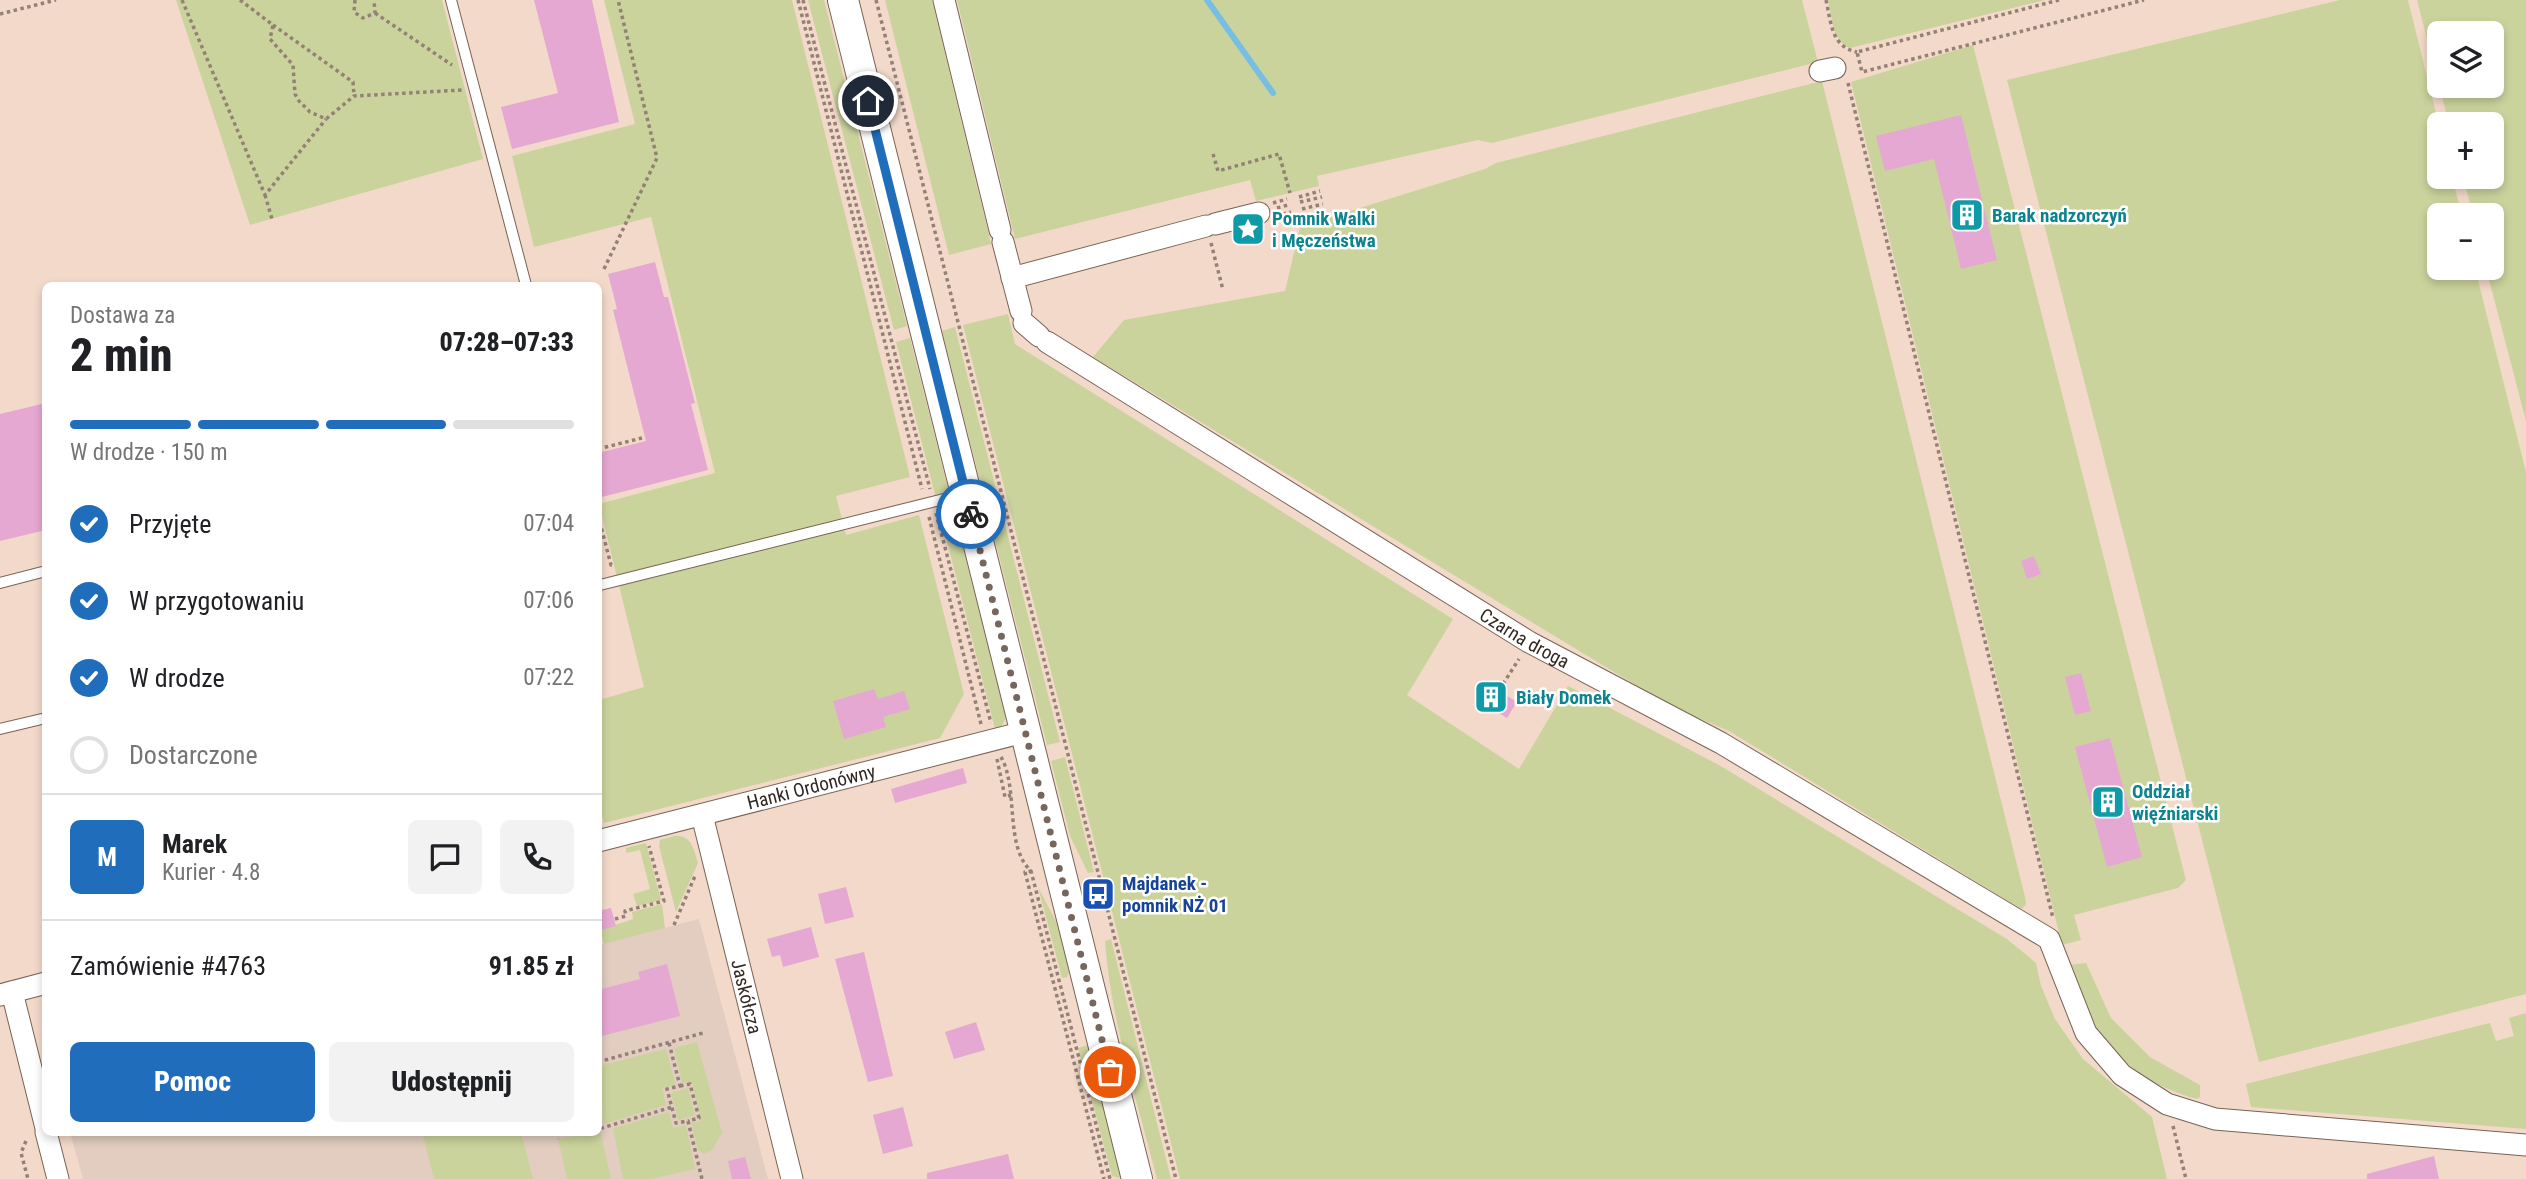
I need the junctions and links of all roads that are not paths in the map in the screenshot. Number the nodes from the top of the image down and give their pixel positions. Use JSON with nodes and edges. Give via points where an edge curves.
{"nodes":[{"id":1,"x":451,"y":0,"type":"edge"},
{"id":2,"x":843,"y":0,"type":"edge"},
{"id":3,"x":944,"y":0,"type":"edge"},
{"id":4,"x":1259,"y":213,"type":"dead end"},
{"id":5,"x":1012,"y":278,"type":"junction"},
{"id":6,"x":525,"y":282,"type":"edge"},
{"id":7,"x":966,"y":494,"type":"junction"},
{"id":8,"x":42,"y":572,"type":"edge"},
{"id":9,"x":602,"y":582,"type":"edge"},
{"id":10,"x":0,"y":583,"type":"edge"},
{"id":11,"x":42,"y":719,"type":"edge"},
{"id":12,"x":0,"y":729,"type":"edge"},
{"id":13,"x":1024,"y":732,"type":"junction"},
{"id":14,"x":702,"y":815,"type":"junction"},
{"id":15,"x":602,"y":840,"type":"edge"},
{"id":16,"x":42,"y":984,"type":"edge"},
{"id":17,"x":6,"y":993,"type":"edge"},
{"id":18,"x":42,"y":1116,"type":"edge"},
{"id":19,"x":47,"y":1136,"type":"edge"},
{"id":20,"x":2526,"y":1145,"type":"edge"},
{"id":21,"x":58,"y":1179,"type":"edge"},
{"id":22,"x":792,"y":1179,"type":"edge"},
{"id":23,"x":1137,"y":1179,"type":"edge"}],
"edges":[{"from":1,"to":6,"type":"lane"},
{"from":2,"to":7,"type":"street"},
{"from":3,"to":5,"type":"street"},
{"from":4,"to":5,"type":"street"},
{"from":5,"to":20,"type":"street","name":"Czarna droga","via":[[1033,328],[1529,642],[1721,743],[2051,929],[2086,1033],[2122,1075],[2167,1104],[2215,1119]]},
{"from":7,"to":9,"type":"lane"},
{"from":7,"to":13,"type":"street"},
{"from":8,"to":10,"type":"lane"},
{"from":11,"to":12,"type":"lane"},
{"from":13,"to":14,"type":"street","name":"Hanki Ordonówny","via":[[989,734]]},
{"from":13,"to":23,"type":"street"},
{"from":14,"to":15,"type":"street","name":"Hanki Ordonówny"},
{"from":14,"to":22,"type":"street","name":"Jaskółcza"},
{"from":16,"to":17,"type":"street"},
{"from":17,"to":18,"type":"street"},
{"from":19,"to":21,"type":"street"}]}
